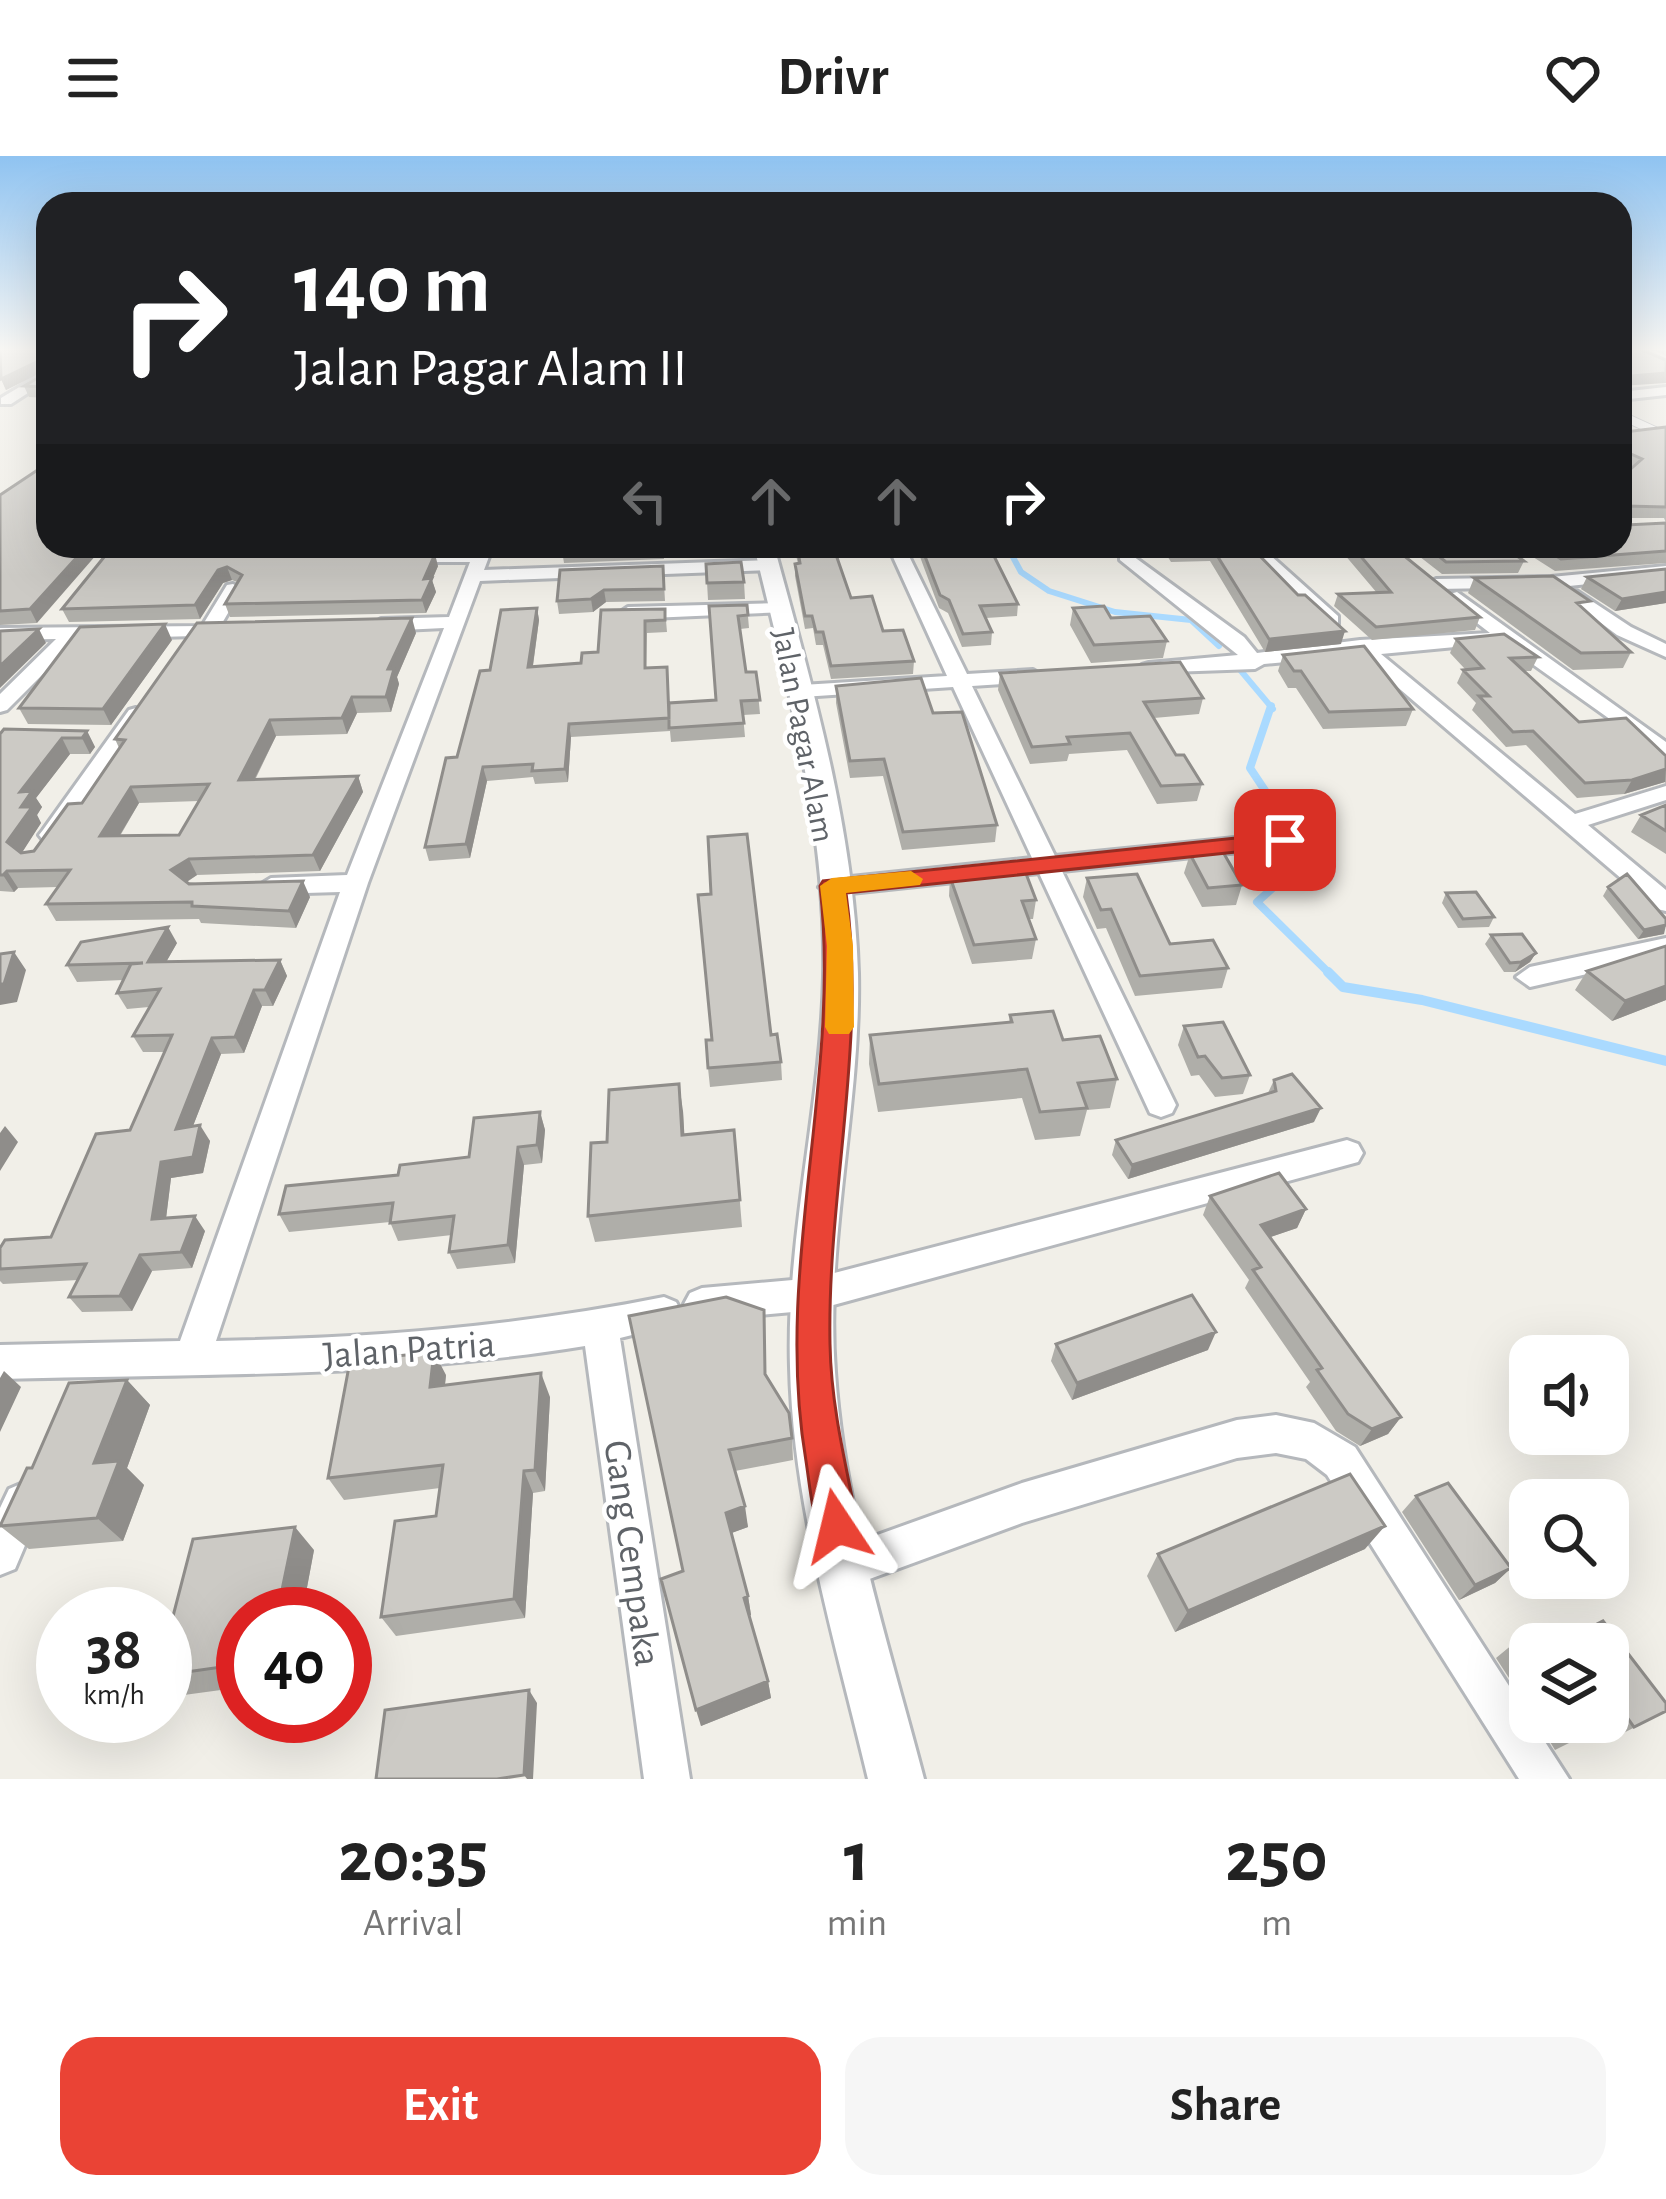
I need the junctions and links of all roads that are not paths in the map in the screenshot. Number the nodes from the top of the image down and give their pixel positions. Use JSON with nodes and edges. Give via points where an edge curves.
{"nodes":[{"id":1,"x":372,"y":558,"type":"edge"},
{"id":2,"x":623,"y":558,"type":"edge"},
{"id":3,"x":767,"y":558,"type":"edge"},
{"id":4,"x":902,"y":558,"type":"edge"},
{"id":5,"x":1129,"y":558,"type":"edge"},
{"id":6,"x":1263,"y":558,"type":"edge"},
{"id":7,"x":1515,"y":558,"type":"edge"},
{"id":8,"x":480,"y":560,"type":"edge"},
{"id":9,"x":1666,"y":571,"type":"edge"},
{"id":10,"x":1551,"y":582,"type":"junction"},
{"id":11,"x":233,"y":590,"type":"edge"},
{"id":12,"x":780,"y":608,"type":"junction"},
{"id":13,"x":606,"y":613,"type":"edge"},
{"id":14,"x":58,"y":615,"type":"edge"},
{"id":15,"x":454,"y":622,"type":"junction"},
{"id":16,"x":365,"y":625,"type":"edge"},
{"id":17,"x":253,"y":630,"type":"edge"},
{"id":18,"x":44,"y":633,"type":"junction"},
{"id":19,"x":73,"y":633,"type":"junction"},
{"id":20,"x":0,"y":634,"type":"edge"},
{"id":21,"x":194,"y":637,"type":"junction"},
{"id":22,"x":1503,"y":637,"type":"junction"},
{"id":23,"x":1365,"y":650,"type":"junction"},
{"id":24,"x":1666,"y":651,"type":"edge"},
{"id":25,"x":1251,"y":663,"type":"junction"},
{"id":26,"x":1136,"y":670,"type":"edge"},
{"id":27,"x":1047,"y":675,"type":"edge"},
{"id":28,"x":959,"y":680,"type":"junction"},
{"id":29,"x":802,"y":691,"type":"junction"},
{"id":30,"x":144,"y":702,"type":"edge"},
{"id":31,"x":0,"y":706,"type":"edge"},
{"id":32,"x":1666,"y":752,"type":"edge"},
{"id":33,"x":1661,"y":798,"type":"edge"},
{"id":34,"x":1570,"y":824,"type":"junction"},
{"id":35,"x":1285,"y":840,"type":"dead end"},
{"id":36,"x":34,"y":858,"type":"edge"},
{"id":37,"x":1049,"y":867,"type":"junction"},
{"id":38,"x":356,"y":883,"type":"junction"},
{"id":39,"x":242,"y":886,"type":"edge"},
{"id":40,"x":832,"y":886,"type":"junction"},
{"id":41,"x":1666,"y":903,"type":"edge"},
{"id":42,"x":1666,"y":947,"type":"edge"},
{"id":43,"x":1530,"y":977,"type":"dead end"},
{"id":44,"x":1161,"y":1105,"type":"dead end"},
{"id":45,"x":1347,"y":1153,"type":"dead end"},
{"id":46,"x":814,"y":1294,"type":"junction"},
{"id":47,"x":600,"y":1328,"type":"junction"},
{"id":48,"x":90,"y":1360,"type":"junction"},
{"id":49,"x":191,"y":1361,"type":"junction"},
{"id":50,"x":0,"y":1362,"type":"edge"},
{"id":51,"x":72,"y":1399,"type":"edge"},
{"id":52,"x":36,"y":1476,"type":"edge"},
{"id":53,"x":0,"y":1554,"type":"edge"},
{"id":54,"x":845,"y":1567,"type":"junction"},
{"id":55,"x":667,"y":1779,"type":"edge"},
{"id":56,"x":896,"y":1779,"type":"edge"},
{"id":57,"x":1546,"y":1779,"type":"edge"}],
"edges":[{"from":1,"to":8,"type":"street"},
{"from":2,"to":8,"type":"street"},
{"from":3,"to":12,"type":"street","name":"Jalan Pagar Alam"},
{"from":4,"to":28,"type":"street"},
{"from":5,"to":25,"type":"street","via":[[1237,641]]},
{"from":6,"to":23,"type":"street"},
{"from":7,"to":10,"type":"street"},
{"from":8,"to":15,"type":"street"},
{"from":9,"to":10,"type":"street"},
{"from":10,"to":22,"type":"street","via":[[1428,578]]},
{"from":10,"to":24,"type":"street"},
{"from":11,"to":21,"type":"street"},
{"from":12,"to":13,"type":"street"},
{"from":12,"to":29,"type":"street","name":"Jalan Pagar Alam"},
{"from":14,"to":18,"type":"street"},
{"from":15,"to":16,"type":"street"},
{"from":15,"to":38,"type":"street"},
{"from":17,"to":21,"type":"street"},
{"from":18,"to":19,"type":"street"},
{"from":18,"to":20,"type":"street"},
{"from":19,"to":21,"type":"street"},
{"from":19,"to":31,"type":"street"},
{"from":22,"to":23,"type":"street"},
{"from":22,"to":32,"type":"street"},
{"from":23,"to":25,"type":"street"},
{"from":23,"to":34,"type":"street"},
{"from":25,"to":26,"type":"street"},
{"from":27,"to":28,"type":"street"},
{"from":28,"to":29,"type":"street"},
{"from":28,"to":37,"type":"street"},
{"from":29,"to":40,"type":"street","name":"Jalan Pagar Alam"},
{"from":30,"to":36,"type":"street","via":[[108,737]]},
{"from":33,"to":34,"type":"street"},
{"from":34,"to":41,"type":"street"},
{"from":35,"to":37,"type":"street"},
{"from":37,"to":40,"type":"street"},
{"from":37,"to":44,"type":"street"},
{"from":38,"to":39,"type":"street"},
{"from":38,"to":49,"type":"street"},
{"from":40,"to":46,"type":"street","name":"Jalan Pagar Alam","via":[[839,1044]]},
{"from":42,"to":43,"type":"street"},
{"from":45,"to":46,"type":"street","name":"Jalan Patria"},
{"from":46,"to":47,"type":"street","name":"Jalan Patria","via":[[706,1302]]},
{"from":46,"to":54,"type":"street","name":"Jalan Pagar Alam","via":[[815,1405]]},
{"from":47,"to":49,"type":"street","name":"Jalan Patria","via":[[432,1350]]},
{"from":47,"to":55,"type":"street","name":"Gang Cempaka"},
{"from":48,"to":49,"type":"street","name":"Jalan Patria"},
{"from":48,"to":50,"type":"street","name":"Jalan Patria"},
{"from":48,"to":51,"type":"street"},
{"from":52,"to":53,"type":"street"},
{"from":54,"to":56,"type":"street","name":"Jalan Pagar Alam"},
{"from":54,"to":57,"type":"street","via":[[1238,1438],[1314,1442],[1341,1461]]}]}
